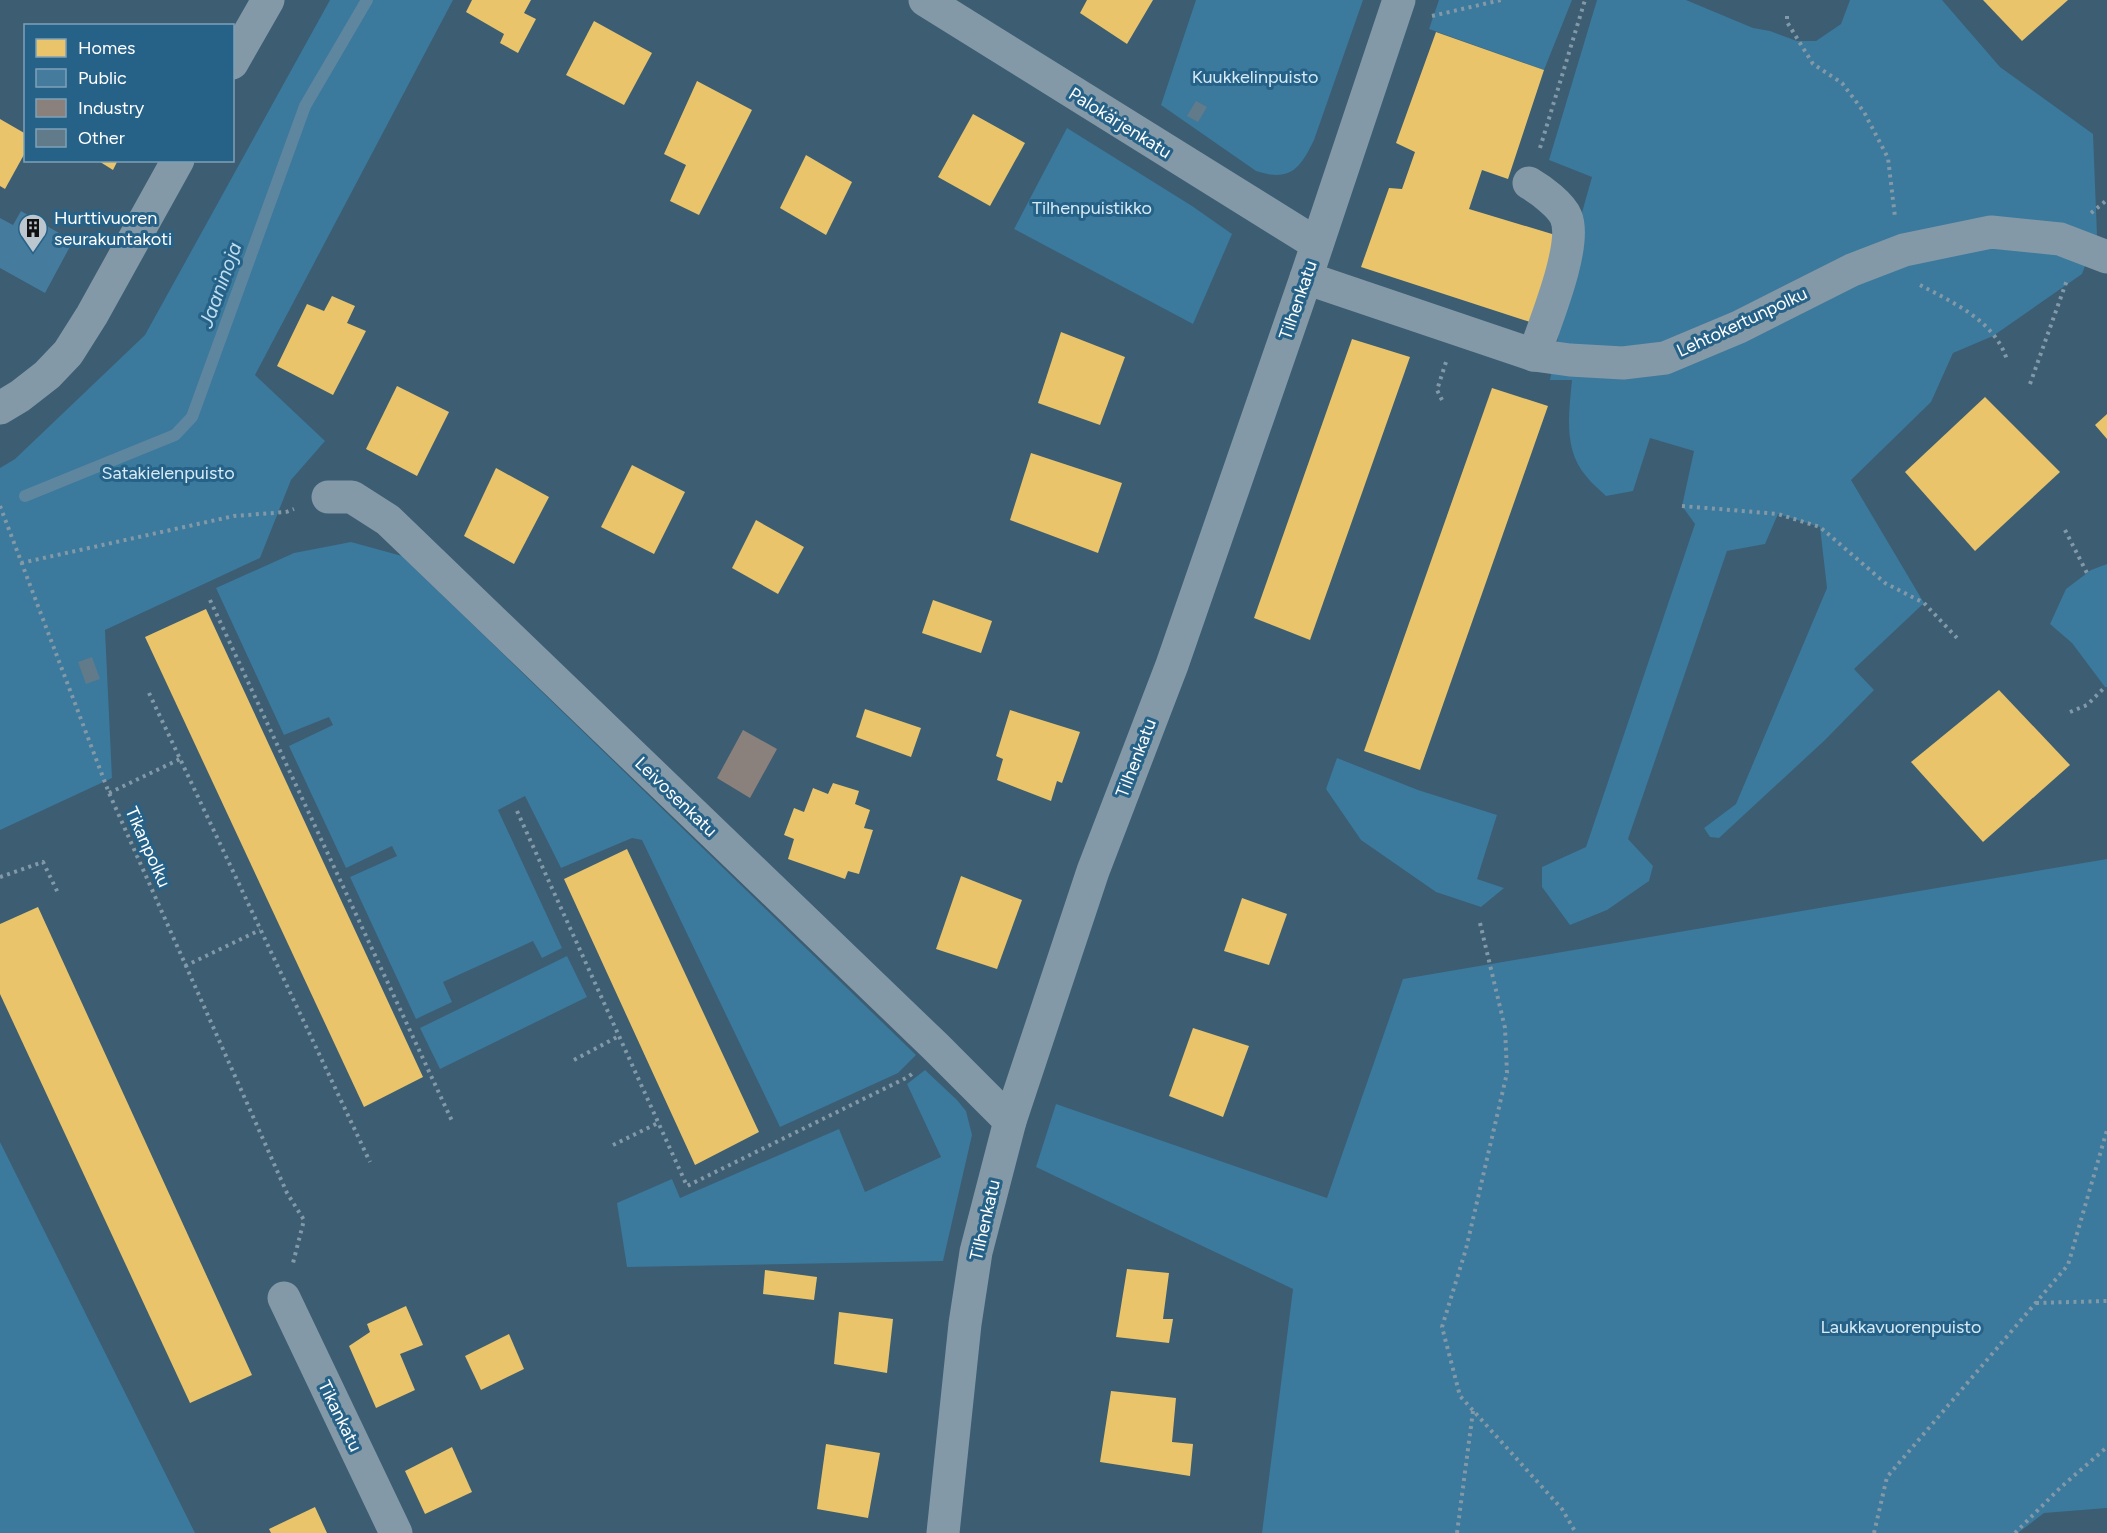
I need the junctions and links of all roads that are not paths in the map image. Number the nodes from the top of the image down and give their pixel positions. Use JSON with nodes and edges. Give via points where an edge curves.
{"nodes":[{"id":1,"x":268,"y":0,"type":"edge"},
{"id":2,"x":925,"y":0,"type":"edge"},
{"id":3,"x":1399,"y":0,"type":"edge"},
{"id":4,"x":234,"y":60,"type":"edge"},
{"id":5,"x":177,"y":162,"type":"edge"},
{"id":6,"x":1529,"y":183,"type":"road end"},
{"id":7,"x":1317,"y":244,"type":"junction"},
{"id":8,"x":2093,"y":252,"type":"edge"},
{"id":9,"x":1306,"y":278,"type":"junction"},
{"id":10,"x":1534,"y":355,"type":"junction"},
{"id":11,"x":0,"y":408,"type":"edge"},
{"id":12,"x":328,"y":497,"type":"road end"},
{"id":13,"x":1010,"y":1121,"type":"junction"},
{"id":14,"x":284,"y":1298,"type":"road end"},
{"id":15,"x":396,"y":1533,"type":"edge"},
{"id":16,"x":943,"y":1533,"type":"edge"}],
"edges":[{"from":1,"to":4,"type":"street"},
{"from":2,"to":7,"type":"street","name":"Palokärjenkatu"},
{"from":3,"to":7,"type":"street","name":"Tilhenkatu"},
{"from":5,"to":11,"type":"street","via":[[68,353],[47,375]]},
{"from":6,"to":10,"type":"street","via":[[1544,192],[1566,217],[1570,238]]},
{"from":7,"to":9,"type":"street","name":"Tilhenkatu"},
{"from":8,"to":10,"type":"street","name":"Lehtokertunpolku","via":[[2060,239],[1991,232],[1852,270],[1739,327],[1665,358],[1623,363]]},
{"from":9,"to":10,"type":"street","name":"Lehtokertunpolku"},
{"from":9,"to":13,"type":"street","name":"Tilhenkatu","via":[[1172,665],[1093,871]]},
{"from":12,"to":13,"type":"street","name":"Leivosenkatu","via":[[352,497],[388,520]]},
{"from":13,"to":16,"type":"street","name":"Tilhenkatu","via":[[976,1252]]},
{"from":14,"to":15,"type":"street","name":"Tikankatu"}]}
